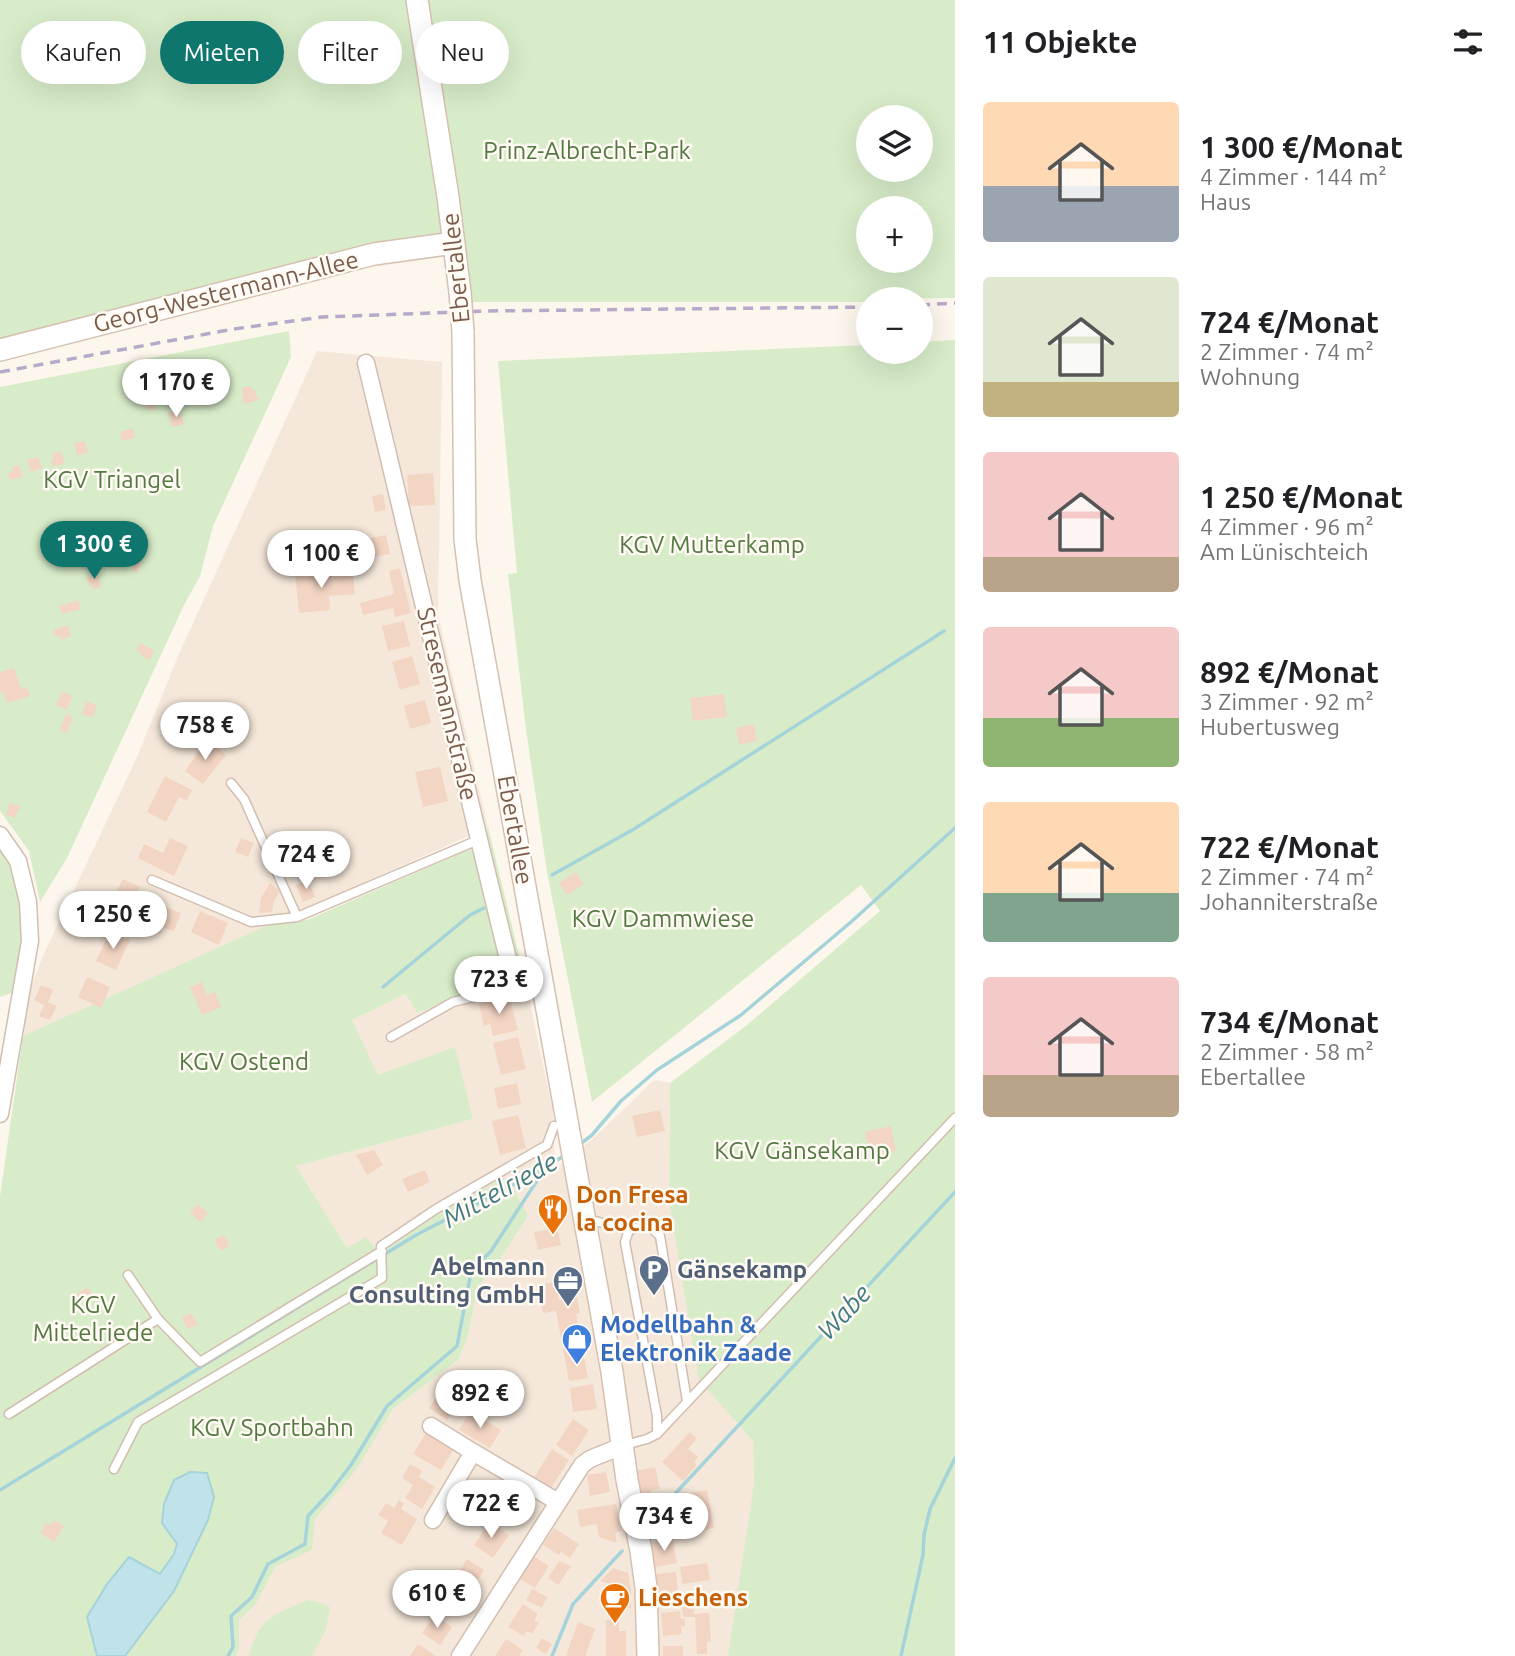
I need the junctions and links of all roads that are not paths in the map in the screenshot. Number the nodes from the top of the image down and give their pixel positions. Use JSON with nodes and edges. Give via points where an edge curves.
{"nodes":[{"id":1,"x":417,"y":0,"type":"edge"},
{"id":2,"x":454,"y":243,"type":"junction"},
{"id":3,"x":0,"y":351,"type":"edge"},
{"id":4,"x":366,"y":363,"type":"dead end"},
{"id":5,"x":232,"y":783,"type":"dead end"},
{"id":6,"x":0,"y":835,"type":"edge"},
{"id":7,"x":478,"y":840,"type":"junction"},
{"id":8,"x":152,"y":880,"type":"dead end"},
{"id":9,"x":297,"y":917,"type":"junction"},
{"id":10,"x":543,"y":985,"type":"junction"},
{"id":11,"x":519,"y":987,"type":"junction"},
{"id":12,"x":391,"y":1037,"type":"dead end"},
{"id":13,"x":0,"y":1114,"type":"edge"},
{"id":14,"x":955,"y":1118,"type":"edge"},
{"id":15,"x":562,"y":1131,"type":"junction"},
{"id":16,"x":584,"y":1218,"type":"junction"},
{"id":17,"x":629,"y":1230,"type":"junction"},
{"id":18,"x":382,"y":1251,"type":"junction"},
{"id":19,"x":128,"y":1275,"type":"dead end"},
{"id":20,"x":158,"y":1319,"type":"junction"},
{"id":21,"x":687,"y":1401,"type":"junction"},
{"id":22,"x":9,"y":1414,"type":"dead end"},
{"id":23,"x":431,"y":1426,"type":"dead end"},
{"id":24,"x":657,"y":1434,"type":"junction"},
{"id":25,"x":622,"y":1446,"type":"junction"},
{"id":26,"x":473,"y":1452,"type":"junction"},
{"id":27,"x":114,"y":1469,"type":"dead end"},
{"id":28,"x":558,"y":1502,"type":"junction"},
{"id":29,"x":433,"y":1520,"type":"dead end"},
{"id":30,"x":460,"y":1656,"type":"edge"},
{"id":31,"x":648,"y":1656,"type":"edge"}],
"edges":[{"from":1,"to":2,"type":"main road","name":"Ebertallee"},
{"from":2,"to":3,"type":"main road","name":"Georg-Westermann-Allee","via":[[374,254]]},
{"from":2,"to":10,"type":"main road","name":"Ebertallee","bridge":true,"via":[[463,332],[465,539]]},
{"from":4,"to":7,"type":"street","name":"Stresemannstraße"},
{"from":5,"to":9,"type":"lane","via":[[244,799]]},
{"from":6,"to":13,"type":"street","via":[[18,861],[28,902],[30,940]]},
{"from":7,"to":9,"type":"lane"},
{"from":7,"to":11,"type":"street","name":"Stresemannstraße","via":[[513,979]]},
{"from":8,"to":9,"type":"lane","via":[[251,922]]},
{"from":10,"to":11,"type":"street"},
{"from":10,"to":15,"type":"main road","name":"Ebertallee"},
{"from":11,"to":12,"type":"lane","via":[[453,1002]]},
{"from":14,"to":21,"type":"lane"},
{"from":15,"to":16,"type":"main road","name":"Ebertallee","via":[[575,1161]]},
{"from":15,"to":18,"type":"lane","via":[[547,1145],[436,1209],[382,1246]]},
{"from":16,"to":17,"type":"lane"},
{"from":16,"to":25,"type":"main road","name":"Ebertallee"},
{"from":17,"to":21,"type":"lane","via":[[648,1225],[660,1236]]},
{"from":17,"to":24,"type":"lane","via":[[625,1242]]},
{"from":18,"to":20,"type":"lane","via":[[200,1362]]},
{"from":18,"to":27,"type":"lane","via":[[382,1278],[138,1422]]},
{"from":19,"to":20,"type":"lane"},
{"from":20,"to":22,"type":"lane"},
{"from":21,"to":24,"type":"lane"},
{"from":23,"to":26,"type":"street"},
{"from":24,"to":25,"type":"lane"},
{"from":25,"to":28,"type":"street","via":[[582,1465]]},
{"from":25,"to":31,"type":"main road","name":"Ebertallee","via":[[646,1587]]},
{"from":26,"to":28,"type":"street"},
{"from":26,"to":29,"type":"street"},
{"from":28,"to":30,"type":"street"}]}
